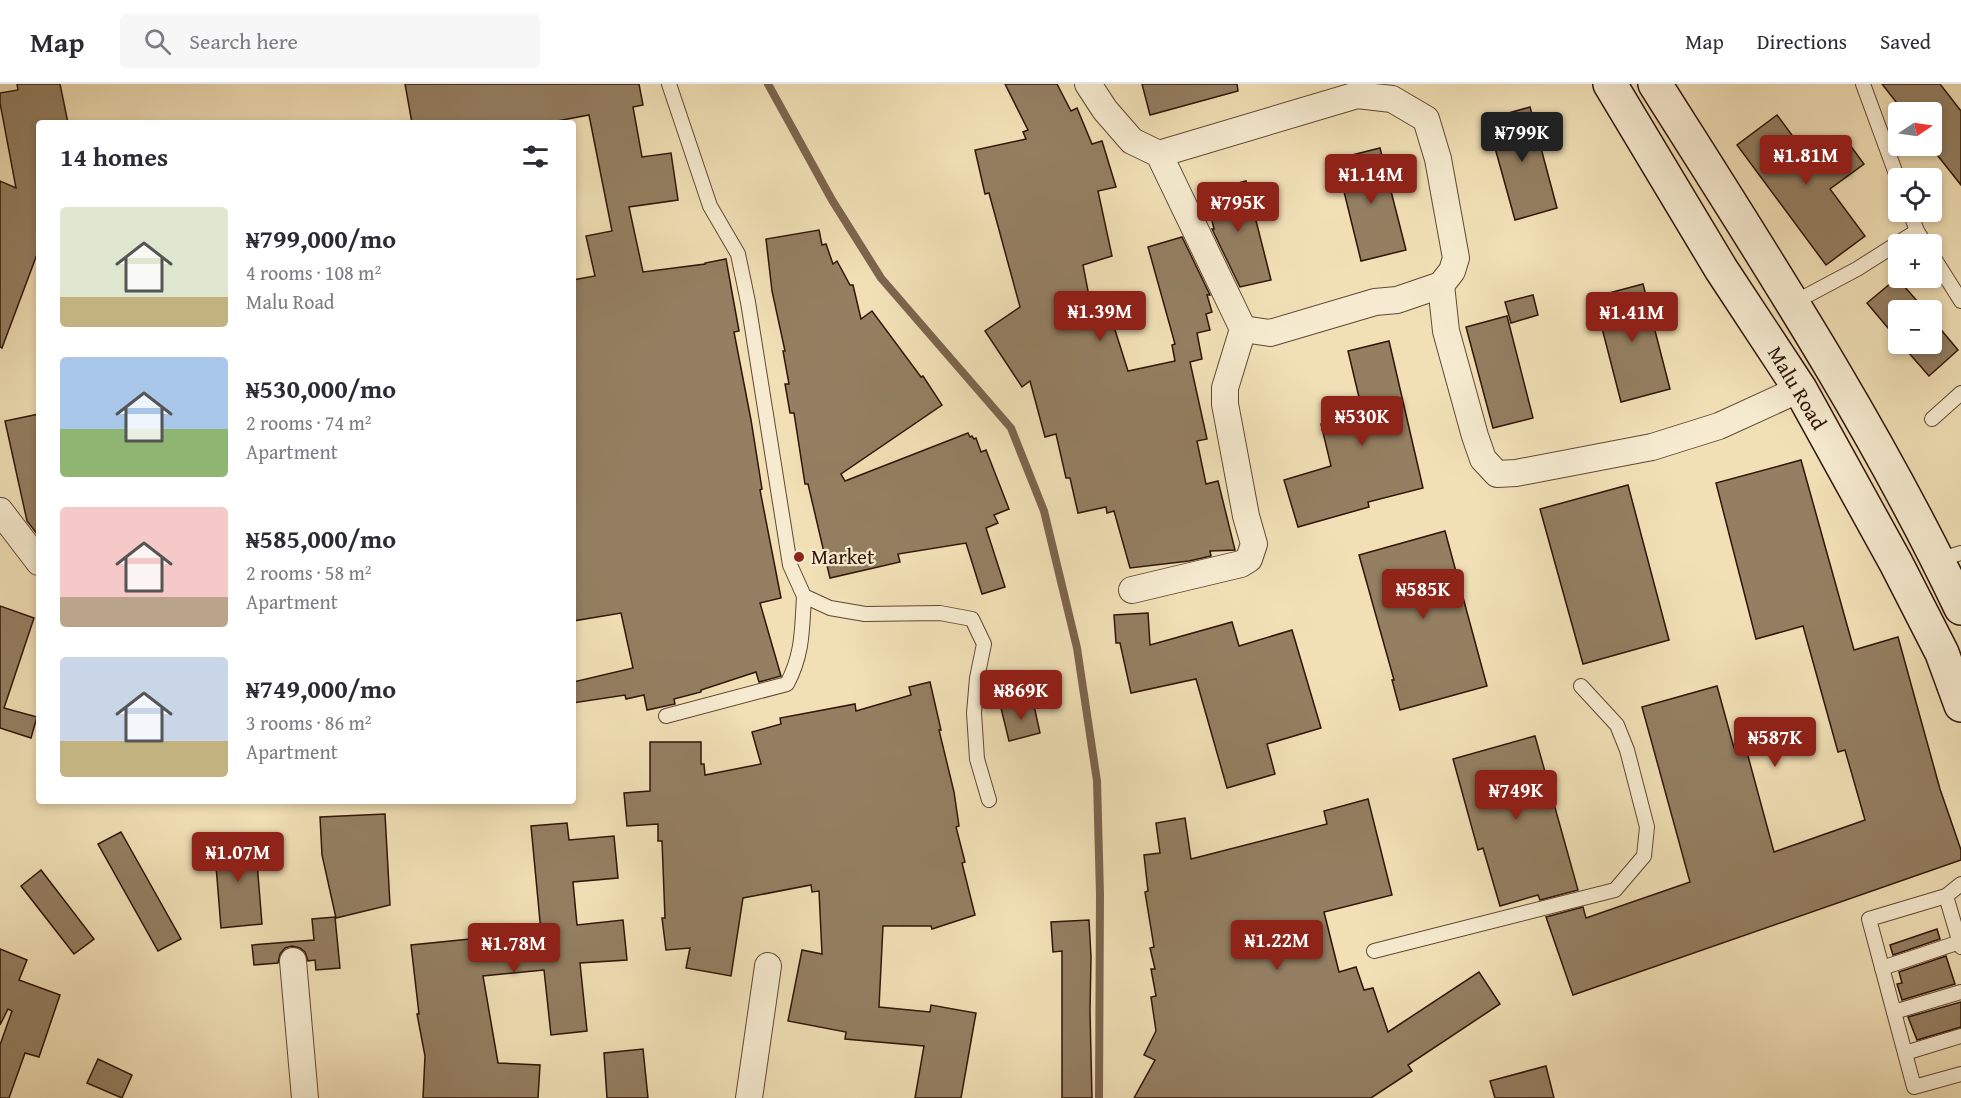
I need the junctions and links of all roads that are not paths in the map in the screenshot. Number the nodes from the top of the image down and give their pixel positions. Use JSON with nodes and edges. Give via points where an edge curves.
{"nodes":[{"id":1,"x":669,"y":84,"type":"edge"},
{"id":2,"x":1088,"y":84,"type":"edge"},
{"id":3,"x":1610,"y":84,"type":"edge"},
{"id":4,"x":1655,"y":84,"type":"edge"},
{"id":5,"x":1863,"y":84,"type":"edge"},
{"id":6,"x":1159,"y":154,"type":"junction"},
{"id":7,"x":1894,"y":168,"type":"edge"},
{"id":8,"x":1914,"y":222,"type":"edge"},
{"id":9,"x":1917,"y":231,"type":"junction"},
{"id":10,"x":1919,"y":234,"type":"edge"},
{"id":11,"x":1756,"y":244,"type":"junction"},
{"id":12,"x":1721,"y":269,"type":"junction"},
{"id":13,"x":1942,"y":271,"type":"edge"},
{"id":14,"x":1441,"y":285,"type":"junction"},
{"id":15,"x":1961,"y":301,"type":"edge"},
{"id":16,"x":1793,"y":303,"type":"junction"},
{"id":17,"x":1243,"y":329,"type":"junction"},
{"id":18,"x":1800,"y":389,"type":"junction"},
{"id":19,"x":1961,"y":393,"type":"edge"},
{"id":20,"x":1932,"y":419,"type":"dead end"},
{"id":21,"x":0,"y":512,"type":"edge"},
{"id":22,"x":1950,"y":557,"type":"edge"},
{"id":23,"x":36,"y":558,"type":"edge"},
{"id":24,"x":1132,"y":590,"type":"dead end"},
{"id":25,"x":804,"y":596,"type":"junction"},
{"id":26,"x":1961,"y":608,"type":"edge"},
{"id":27,"x":1581,"y":686,"type":"dead end"},
{"id":28,"x":1961,"y":705,"type":"edge"},
{"id":29,"x":666,"y":716,"type":"dead end"},
{"id":30,"x":989,"y":800,"type":"dead end"},
{"id":31,"x":1961,"y":884,"type":"edge"},
{"id":32,"x":1946,"y":896,"type":"junction"},
{"id":33,"x":1960,"y":945,"type":"edge"},
{"id":34,"x":1374,"y":951,"type":"dead end"},
{"id":35,"x":293,"y":961,"type":"dead end"},
{"id":36,"x":768,"y":966,"type":"dead end"},
{"id":37,"x":1882,"y":968,"type":"junction"},
{"id":38,"x":1961,"y":992,"type":"edge"},
{"id":39,"x":1894,"y":1012,"type":"junction"},
{"id":40,"x":1961,"y":1036,"type":"edge"},
{"id":41,"x":1905,"y":1053,"type":"junction"},
{"id":42,"x":1961,"y":1074,"type":"edge"},
{"id":43,"x":305,"y":1098,"type":"edge"},
{"id":44,"x":750,"y":1098,"type":"edge"}],
"edges":[{"from":1,"to":25,"type":"lane","via":[[710,206],[738,254],[790,565]]},
{"from":2,"to":6,"type":"street","via":[[1132,141]]},
{"from":3,"to":12,"type":"main road","name":"Malu Road"},
{"from":4,"to":11,"type":"main road","name":"Malu Road"},
{"from":5,"to":7,"type":"lane"},
{"from":6,"to":14,"type":"street","via":[[1357,94],[1392,99],[1426,119],[1438,159],[1456,258]]},
{"from":6,"to":17,"type":"street"},
{"from":8,"to":9,"type":"lane"},
{"from":9,"to":10,"type":"lane"},
{"from":9,"to":16,"type":"lane"},
{"from":11,"to":12,"type":"main road"},
{"from":11,"to":16,"type":"main road","name":"Malu Road"},
{"from":12,"to":18,"type":"main road","name":"Malu Road"},
{"from":13,"to":15,"type":"lane"},
{"from":14,"to":17,"type":"street","via":[[1270,333]]},
{"from":14,"to":18,"type":"street","via":[[1446,331],[1475,436],[1483,459],[1497,474],[1652,447],[1719,426]]},
{"from":16,"to":22,"type":"main road","name":"Malu Road","via":[[1889,468]]},
{"from":17,"to":24,"type":"street","via":[[1227,381],[1225,404],[1254,544],[1249,559]]},
{"from":18,"to":28,"type":"main road","name":"Malu Road","via":[[1896,562],[1942,653]]},
{"from":19,"to":20,"type":"lane"},
{"from":21,"to":23,"type":"street"},
{"from":22,"to":26,"type":"main road","name":"Malu Road"},
{"from":25,"to":29,"type":"lane","via":[[802,646],[787,684]]},
{"from":25,"to":30,"type":"lane","via":[[830,608],[865,614],[940,613],[972,619],[984,644],[976,678],[974,713],[977,759]]},
{"from":27,"to":34,"type":"lane","via":[[1617,725],[1627,750],[1647,827],[1644,856],[1615,890]]},
{"from":31,"to":32,"type":"lane"},
{"from":32,"to":33,"type":"lane"},
{"from":32,"to":37,"type":"lane","via":[[1869,919]]},
{"from":33,"to":37,"type":"lane"},
{"from":35,"to":43,"type":"street"},
{"from":36,"to":44,"type":"street"},
{"from":37,"to":39,"type":"lane"},
{"from":38,"to":39,"type":"lane"},
{"from":39,"to":41,"type":"lane"},
{"from":40,"to":41,"type":"lane"},
{"from":41,"to":42,"type":"lane","via":[[1914,1088]]}]}
